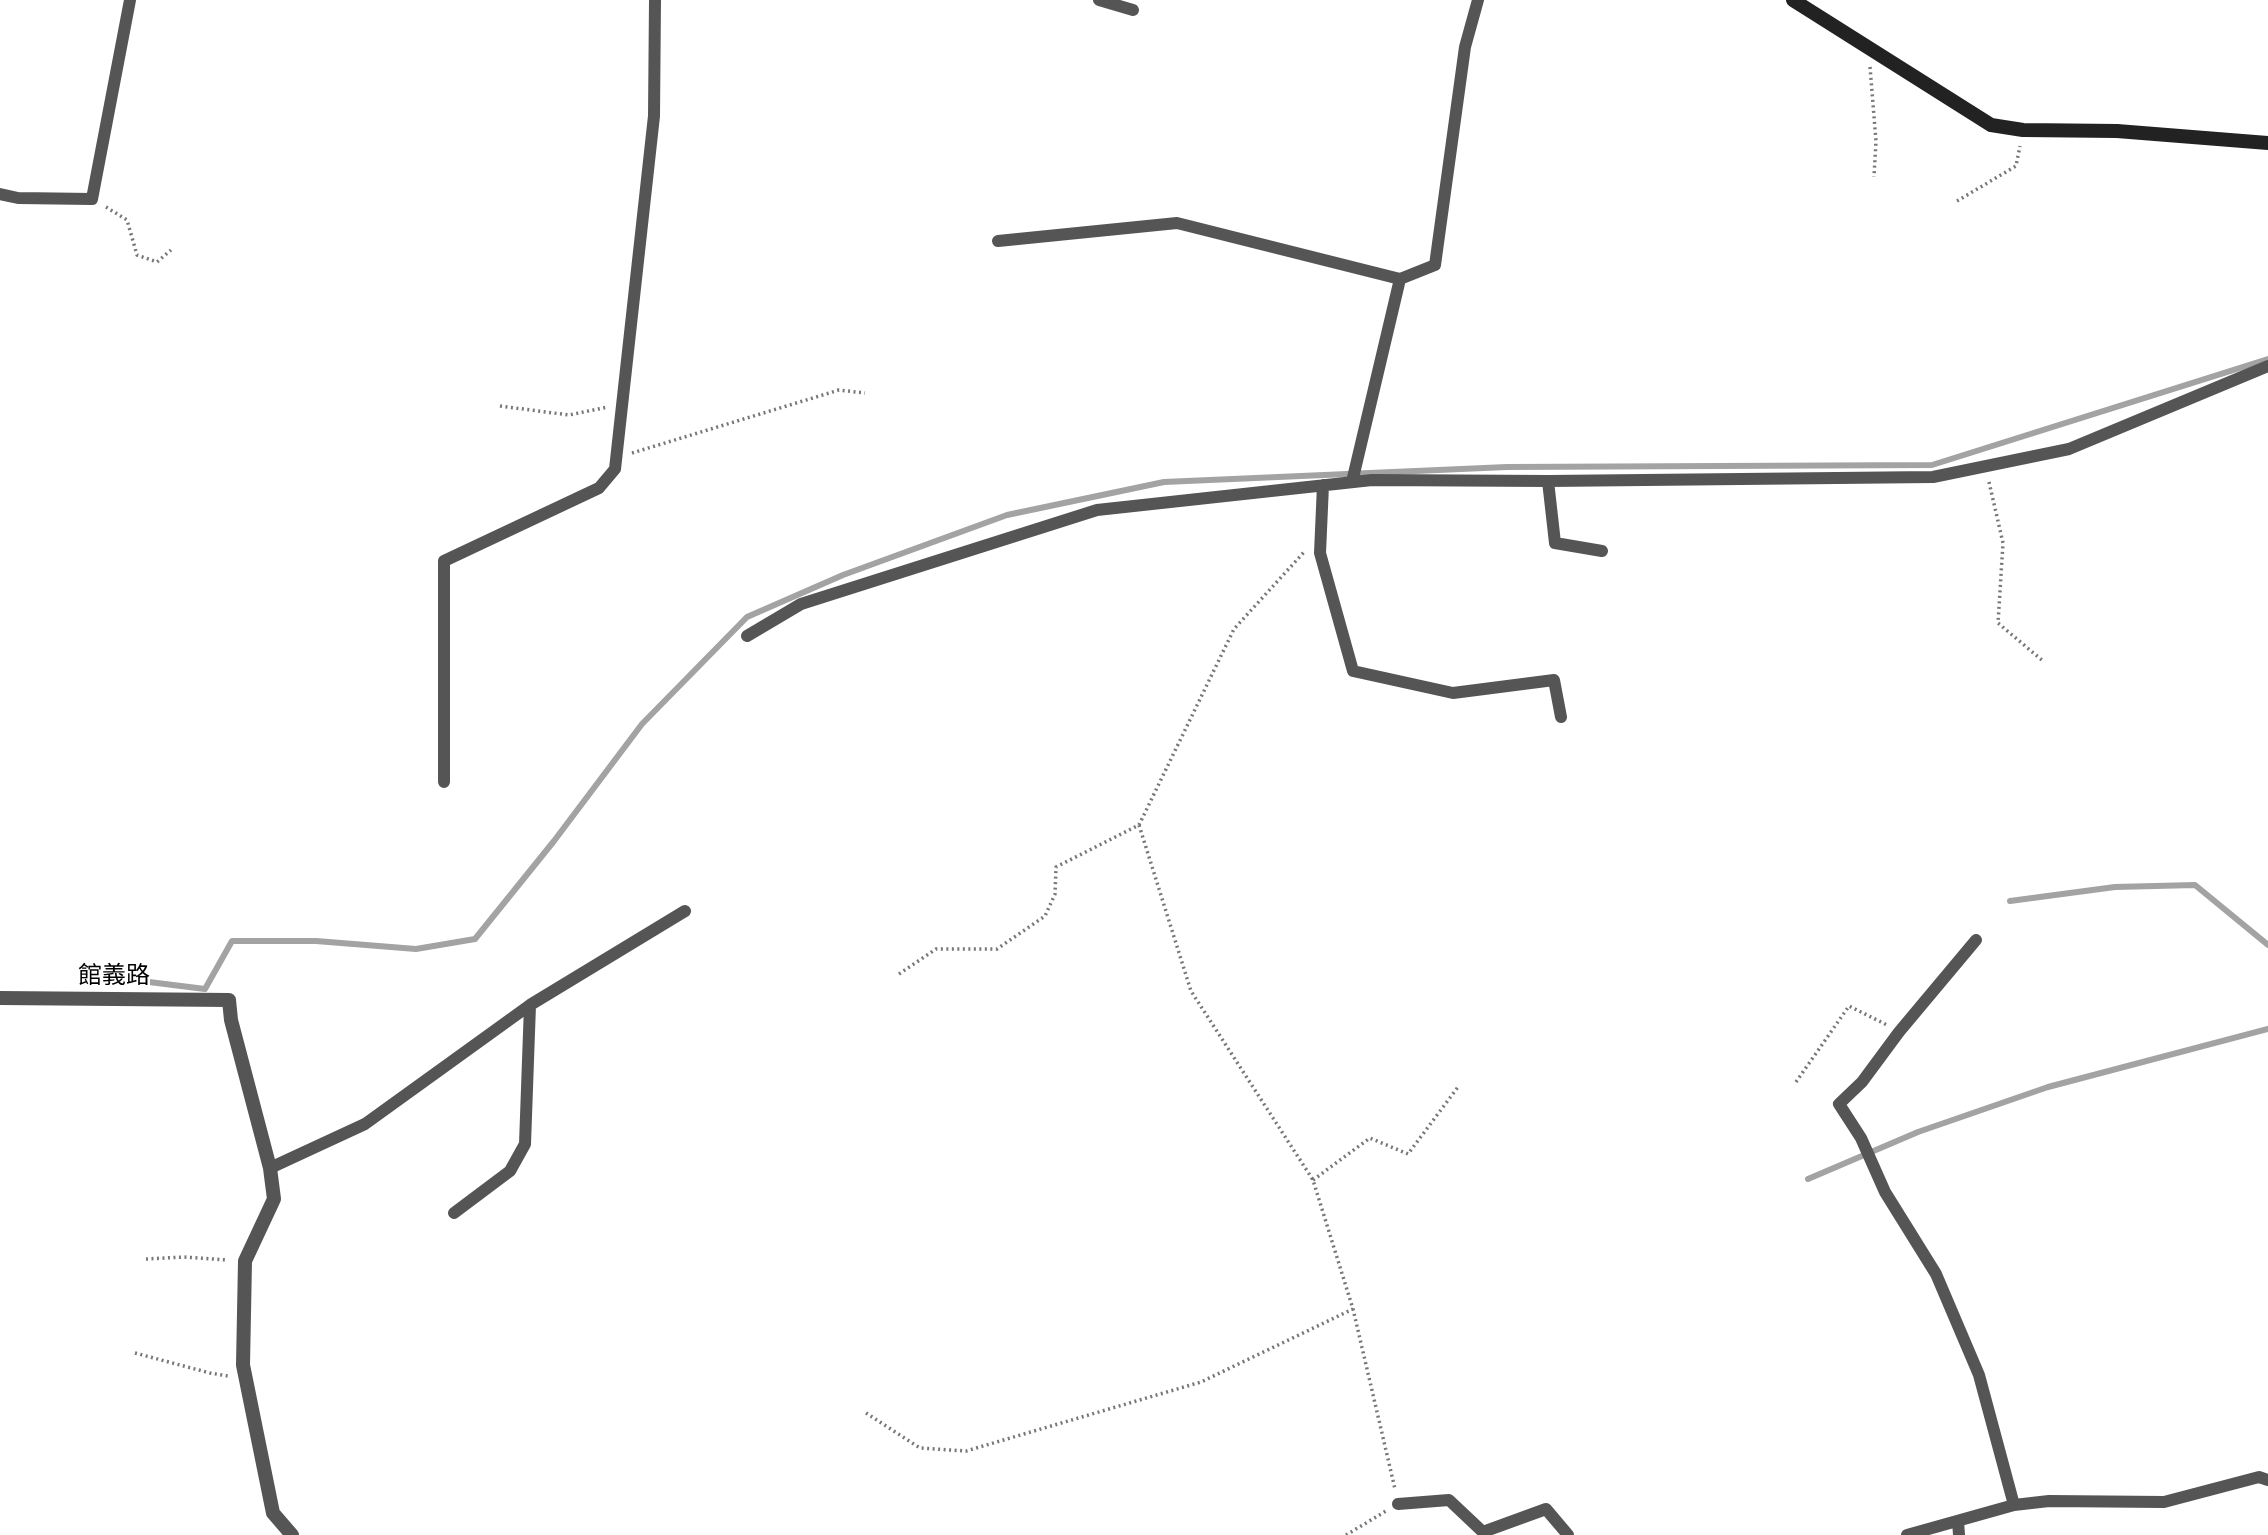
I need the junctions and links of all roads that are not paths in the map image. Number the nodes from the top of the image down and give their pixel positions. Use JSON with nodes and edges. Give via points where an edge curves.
{"nodes":[{"id":1,"x":130,"y":0,"type":"edge"},
{"id":2,"x":655,"y":0,"type":"edge"},
{"id":3,"x":1099,"y":0,"type":"edge"},
{"id":4,"x":1478,"y":0,"type":"edge"},
{"id":5,"x":1793,"y":0,"type":"edge"},
{"id":6,"x":1133,"y":10,"type":"dead end"},
{"id":7,"x":2268,"y":143,"type":"edge"},
{"id":8,"x":0,"y":194,"type":"edge"},
{"id":9,"x":998,"y":241,"type":"dead end"},
{"id":10,"x":1400,"y":279,"type":"junction"},
{"id":11,"x":2268,"y":366,"type":"edge"},
{"id":12,"x":1548,"y":481,"type":"junction"},
{"id":13,"x":1352,"y":482,"type":"junction"},
{"id":14,"x":1323,"y":485,"type":"junction"},
{"id":15,"x":1602,"y":551,"type":"dead end"},
{"id":16,"x":747,"y":636,"type":"dead end"},
{"id":17,"x":1561,"y":717,"type":"dead end"},
{"id":18,"x":444,"y":782,"type":"dead end"},
{"id":19,"x":685,"y":911,"type":"dead end"},
{"id":20,"x":1976,"y":940,"type":"dead end"},
{"id":21,"x":0,"y":998,"type":"edge"},
{"id":22,"x":530,"y":1005,"type":"junction"},
{"id":23,"x":270,"y":1168,"type":"junction"},
{"id":24,"x":454,"y":1213,"type":"dead end"},
{"id":25,"x":2268,"y":1480,"type":"edge"},
{"id":26,"x":1398,"y":1504,"type":"road end"},
{"id":27,"x":2014,"y":1504,"type":"junction"},
{"id":28,"x":1958,"y":1521,"type":"junction"},
{"id":29,"x":1482,"y":1534,"type":"edge"},
{"id":30,"x":292,"y":1535,"type":"edge"},
{"id":31,"x":1568,"y":1535,"type":"edge"},
{"id":32,"x":1907,"y":1535,"type":"edge"},
{"id":33,"x":1959,"y":1535,"type":"edge"}],
"edges":[{"from":1,"to":8,"type":"lane","via":[[92,198]]},
{"from":2,"to":18,"type":"lane","via":[[654,116],[615,469],[599,488],[444,561]]},
{"from":3,"to":6,"type":"lane"},
{"from":4,"to":10,"type":"lane","via":[[1465,47],[1435,265]]},
{"from":5,"to":7,"type":"street","via":[[1991,125]]},
{"from":9,"to":10,"type":"lane","via":[[1177,223]]},
{"from":10,"to":13,"type":"lane"},
{"from":11,"to":12,"type":"lane","via":[[2068,449],[1933,477]]},
{"from":12,"to":13,"type":"lane"},
{"from":12,"to":15,"type":"lane","via":[[1555,543]]},
{"from":13,"to":14,"type":"lane"},
{"from":14,"to":16,"type":"lane","via":[[1097,510],[800,604]]},
{"from":14,"to":17,"type":"lane","via":[[1320,553],[1353,671],[1453,694],[1554,680]]},
{"from":19,"to":22,"type":"lane"},
{"from":20,"to":27,"type":"lane","via":[[1862,1082],[1839,1104],[1861,1138],[1885,1192],[1936,1274],[1979,1375]]},
{"from":21,"to":23,"type":"street","name":"館義路","via":[[229,1000]]},
{"from":22,"to":23,"type":"lane","via":[[365,1124]]},
{"from":22,"to":24,"type":"lane","via":[[525,1144],[510,1171]]},
{"from":23,"to":30,"type":"street","via":[[274,1199],[245,1261],[243,1365],[273,1513]]},
{"from":25,"to":27,"type":"lane","via":[[2259,1477],[2164,1502]]},
{"from":26,"to":29,"type":"lane","via":[[1449,1500]]},
{"from":27,"to":28,"type":"lane"},
{"from":28,"to":32,"type":"lane"},
{"from":28,"to":33,"type":"lane"},
{"from":29,"to":31,"type":"lane","via":[[1546,1508]]}]}
